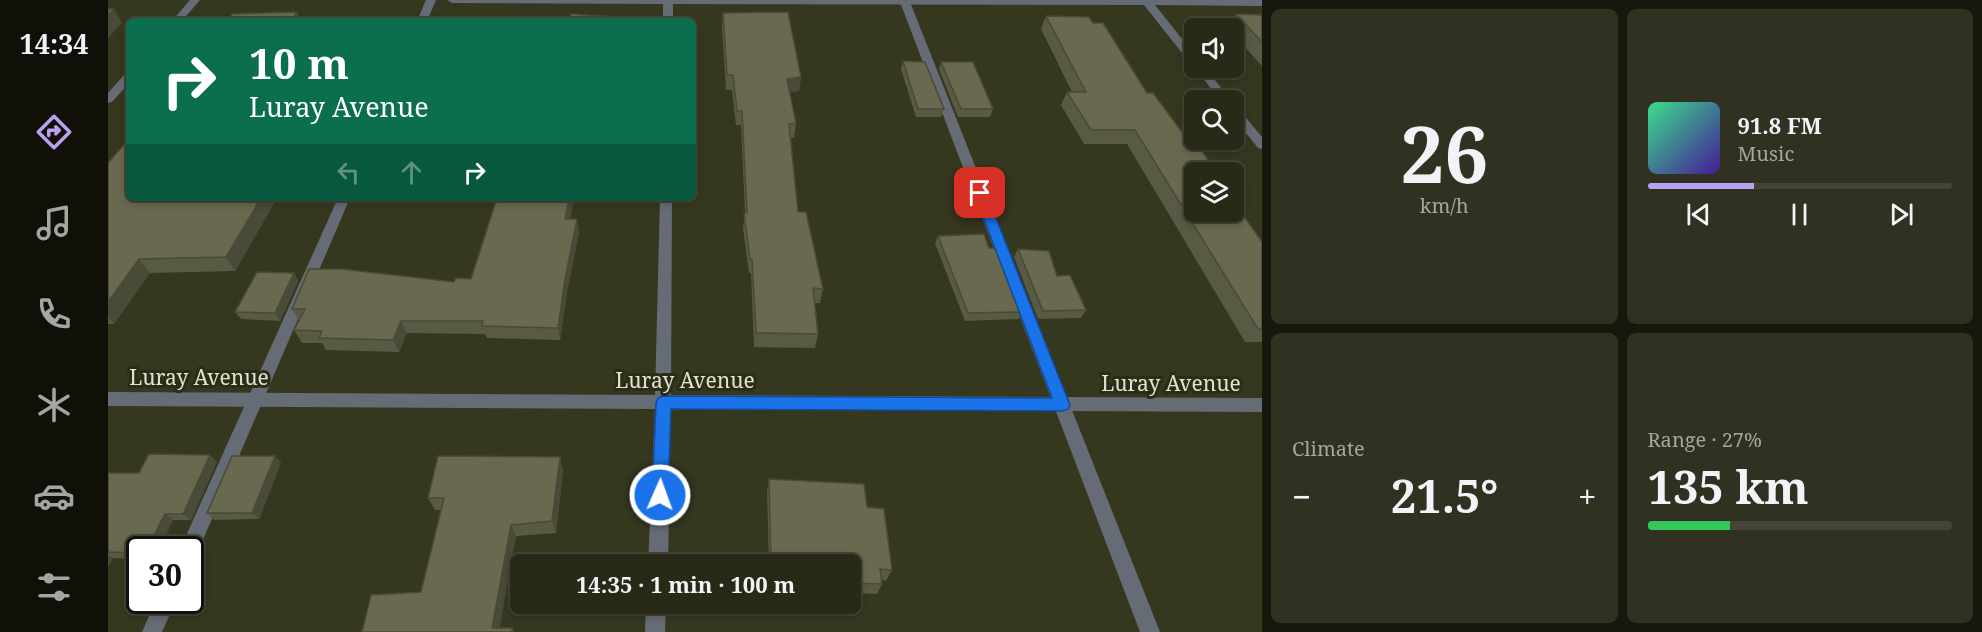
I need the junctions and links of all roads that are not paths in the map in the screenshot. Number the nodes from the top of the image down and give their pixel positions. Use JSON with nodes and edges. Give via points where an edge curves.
{"nodes":[{"id":1,"x":195,"y":0,"type":"edge"},
{"id":2,"x":431,"y":0,"type":"edge"},
{"id":3,"x":452,"y":0,"type":"edge"},
{"id":4,"x":668,"y":1,"type":"edge"},
{"id":5,"x":1146,"y":1,"type":"edge"},
{"id":6,"x":905,"y":2,"type":"junction"},
{"id":7,"x":1262,"y":3,"type":"edge"},
{"id":8,"x":180,"y":18,"type":"edge"},
{"id":9,"x":423,"y":18,"type":"edge"},
{"id":10,"x":668,"y":18,"type":"edge"},
{"id":11,"x":1184,"y":48,"type":"edge"},
{"id":12,"x":1208,"y":78,"type":"edge"},
{"id":13,"x":126,"y":79,"type":"edge"},
{"id":14,"x":1218,"y":90,"type":"edge"},
{"id":15,"x":108,"y":100,"type":"edge"},
{"id":16,"x":1244,"y":123,"type":"edge"},
{"id":17,"x":1262,"y":145,"type":"edge"},
{"id":18,"x":343,"y":201,"type":"edge"},
{"id":19,"x":666,"y":201,"type":"edge"},
{"id":20,"x":108,"y":399,"type":"edge"},
{"id":21,"x":256,"y":400,"type":"junction"},
{"id":22,"x":663,"y":403,"type":"junction"},
{"id":23,"x":1062,"y":405,"type":"junction"},
{"id":24,"x":1262,"y":405,"type":"edge"},
{"id":25,"x":195,"y":536,"type":"edge"},
{"id":26,"x":658,"y":554,"type":"edge"},
{"id":27,"x":160,"y":614,"type":"edge"},
{"id":28,"x":656,"y":614,"type":"edge"},
{"id":29,"x":152,"y":632,"type":"edge"},
{"id":30,"x":656,"y":632,"type":"edge"},
{"id":31,"x":1150,"y":632,"type":"edge"}],
"edges":[{"from":1,"to":8,"type":"street"},
{"from":2,"to":9,"type":"street"},
{"from":3,"to":4,"type":"street"},
{"from":4,"to":6,"type":"street"},
{"from":4,"to":10,"type":"street"},
{"from":5,"to":6,"type":"street"},
{"from":5,"to":7,"type":"street"},
{"from":5,"to":11,"type":"street"},
{"from":6,"to":23,"type":"street"},
{"from":12,"to":14,"type":"street"},
{"from":13,"to":15,"type":"street"},
{"from":16,"to":17,"type":"street"},
{"from":18,"to":21,"type":"street"},
{"from":19,"to":22,"type":"street"},
{"from":20,"to":21,"type":"street","name":"Luray Avenue"},
{"from":21,"to":22,"type":"street","name":"Luray Avenue"},
{"from":21,"to":25,"type":"street"},
{"from":22,"to":23,"type":"street","name":"Luray Avenue"},
{"from":22,"to":26,"type":"street"},
{"from":23,"to":24,"type":"street","name":"Luray Avenue"},
{"from":23,"to":31,"type":"street"},
{"from":27,"to":29,"type":"street"},
{"from":28,"to":30,"type":"street"}]}
